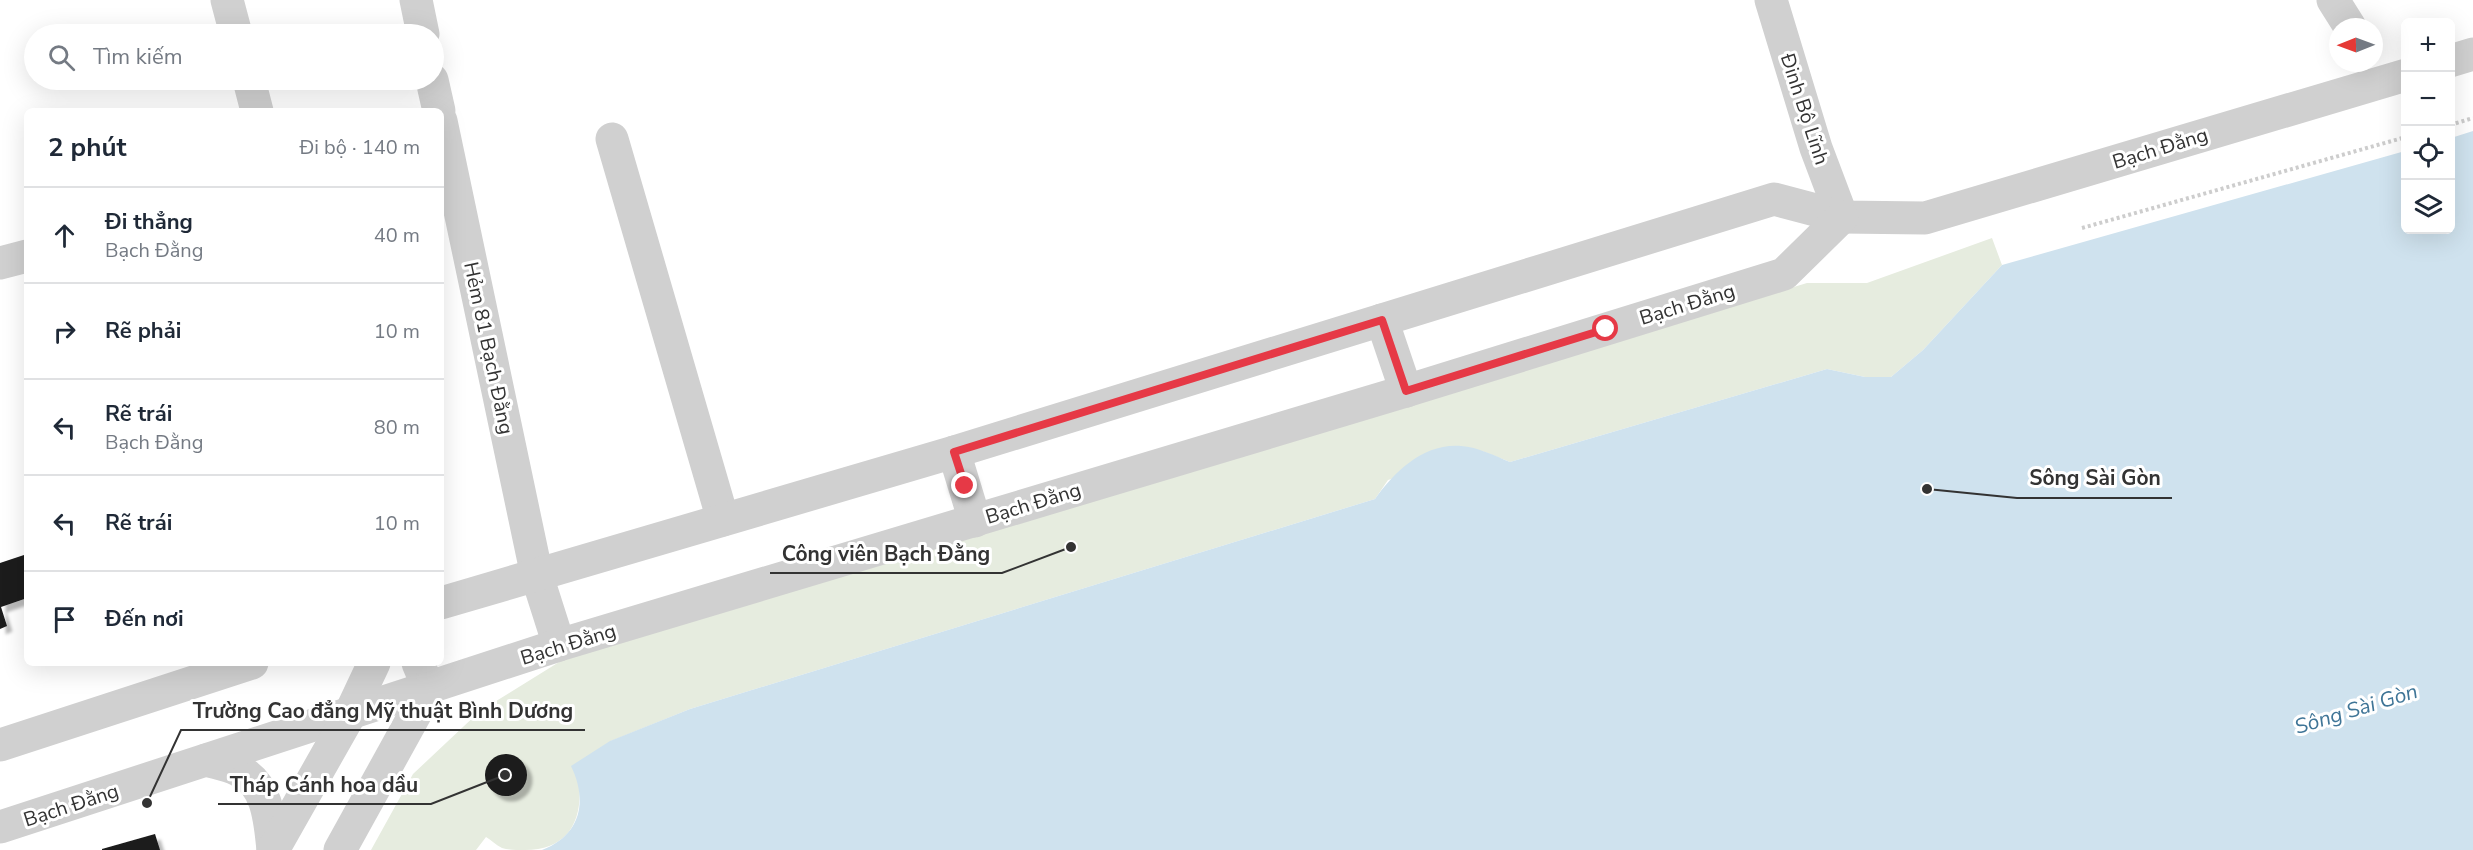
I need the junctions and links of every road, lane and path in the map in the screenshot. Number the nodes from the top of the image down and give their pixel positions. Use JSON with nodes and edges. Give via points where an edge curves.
{"nodes":[{"id":1,"x":227,"y":0,"type":"edge"},
{"id":2,"x":416,"y":0,"type":"edge"},
{"id":3,"x":1771,"y":0,"type":"edge"},
{"id":4,"x":2333,"y":0,"type":"edge"},
{"id":5,"x":2344,"y":18,"type":"edge"},
{"id":6,"x":233,"y":24,"type":"edge"},
{"id":7,"x":421,"y":24,"type":"edge"},
{"id":8,"x":2473,"y":54,"type":"edge"},
{"id":9,"x":2455,"y":60,"type":"edge"},
{"id":10,"x":2387,"y":73,"type":"edge"},
{"id":11,"x":252,"y":90,"type":"edge"},
{"id":12,"x":434,"y":90,"type":"edge"},
{"id":13,"x":256,"y":108,"type":"edge"},
{"id":14,"x":438,"y":108,"type":"edge"},
{"id":15,"x":2473,"y":118,"type":"edge"},
{"id":16,"x":2455,"y":124,"type":"edge"},
{"id":17,"x":444,"y":135,"type":"edge"},
{"id":18,"x":2401,"y":138,"type":"edge"},
{"id":19,"x":612,"y":139,"type":"dead end"},
{"id":20,"x":1842,"y":217,"type":"junction"},
{"id":21,"x":2082,"y":228,"type":"dead end"},
{"id":22,"x":24,"y":257,"type":"edge"},
{"id":23,"x":0,"y":263,"type":"edge"},
{"id":24,"x":1382,"y":320,"type":"junction"},
{"id":25,"x":1406,"y":391,"type":"junction"},
{"id":26,"x":954,"y":452,"type":"junction"},
{"id":27,"x":723,"y":520,"type":"junction"},
{"id":28,"x":975,"y":521,"type":"junction"},
{"id":29,"x":537,"y":576,"type":"junction"},
{"id":30,"x":444,"y":602,"type":"edge"},
{"id":31,"x":559,"y":645,"type":"junction"},
{"id":32,"x":243,"y":666,"type":"edge"},
{"id":33,"x":373,"y":666,"type":"edge"},
{"id":34,"x":423,"y":676,"type":"edge"},
{"id":35,"x":350,"y":714,"type":"junction"},
{"id":36,"x":0,"y":745,"type":"edge"},
{"id":37,"x":206,"y":760,"type":"junction"},
{"id":38,"x":0,"y":827,"type":"edge"},
{"id":39,"x":273,"y":850,"type":"edge"},
{"id":40,"x":340,"y":850,"type":"edge"}],
"edges":[{"from":1,"to":6,"type":"street"},
{"from":2,"to":7,"type":"street"},
{"from":3,"to":20,"type":"street","name":"Đinh Bộ Lĩnh","via":[[1816,148]]},
{"from":4,"to":5,"type":"street"},
{"from":8,"to":9,"type":"street"},
{"from":10,"to":20,"type":"street","name":"Bạch Đằng","via":[[1925,218]]},
{"from":11,"to":13,"type":"street"},
{"from":12,"to":14,"type":"street"},
{"from":15,"to":16,"type":"path"},
{"from":17,"to":29,"type":"street","name":"Hẻm 81 Bạch Đằng"},
{"from":18,"to":21,"type":"path"},
{"from":19,"to":27,"type":"street"},
{"from":20,"to":24,"type":"street","name":"Bạch Đằng","via":[[1774,199]]},
{"from":20,"to":25,"type":"street","name":"Bạch Đằng","via":[[1784,274]]},
{"from":22,"to":23,"type":"street"},
{"from":24,"to":25,"type":"street"},
{"from":24,"to":26,"type":"street","name":"Bạch Đằng"},
{"from":25,"to":28,"type":"street","name":"Bạch Đằng"},
{"from":26,"to":27,"type":"street","name":"Bạch Đằng"},
{"from":26,"to":28,"type":"street"},
{"from":27,"to":29,"type":"street","name":"Bạch Đằng"},
{"from":28,"to":31,"type":"street","name":"Bạch Đằng"},
{"from":29,"to":30,"type":"street","name":"Bạch Đằng"},
{"from":29,"to":31,"type":"street","name":"Hẻm 81 Bạch Đằng"},
{"from":31,"to":34,"type":"street","name":"Bạch Đằng"},
{"from":32,"to":36,"type":"street"},
{"from":33,"to":35,"type":"street"},
{"from":34,"to":35,"type":"street","name":"Bạch Đằng"},
{"from":34,"to":40,"type":"street"},
{"from":35,"to":37,"type":"street","name":"Bạch Đằng"},
{"from":35,"to":39,"type":"street"},
{"from":37,"to":38,"type":"street","name":"Bạch Đằng"},
{"from":37,"to":39,"type":"street","via":[[240,770],[259,787],[268,810]]}]}
